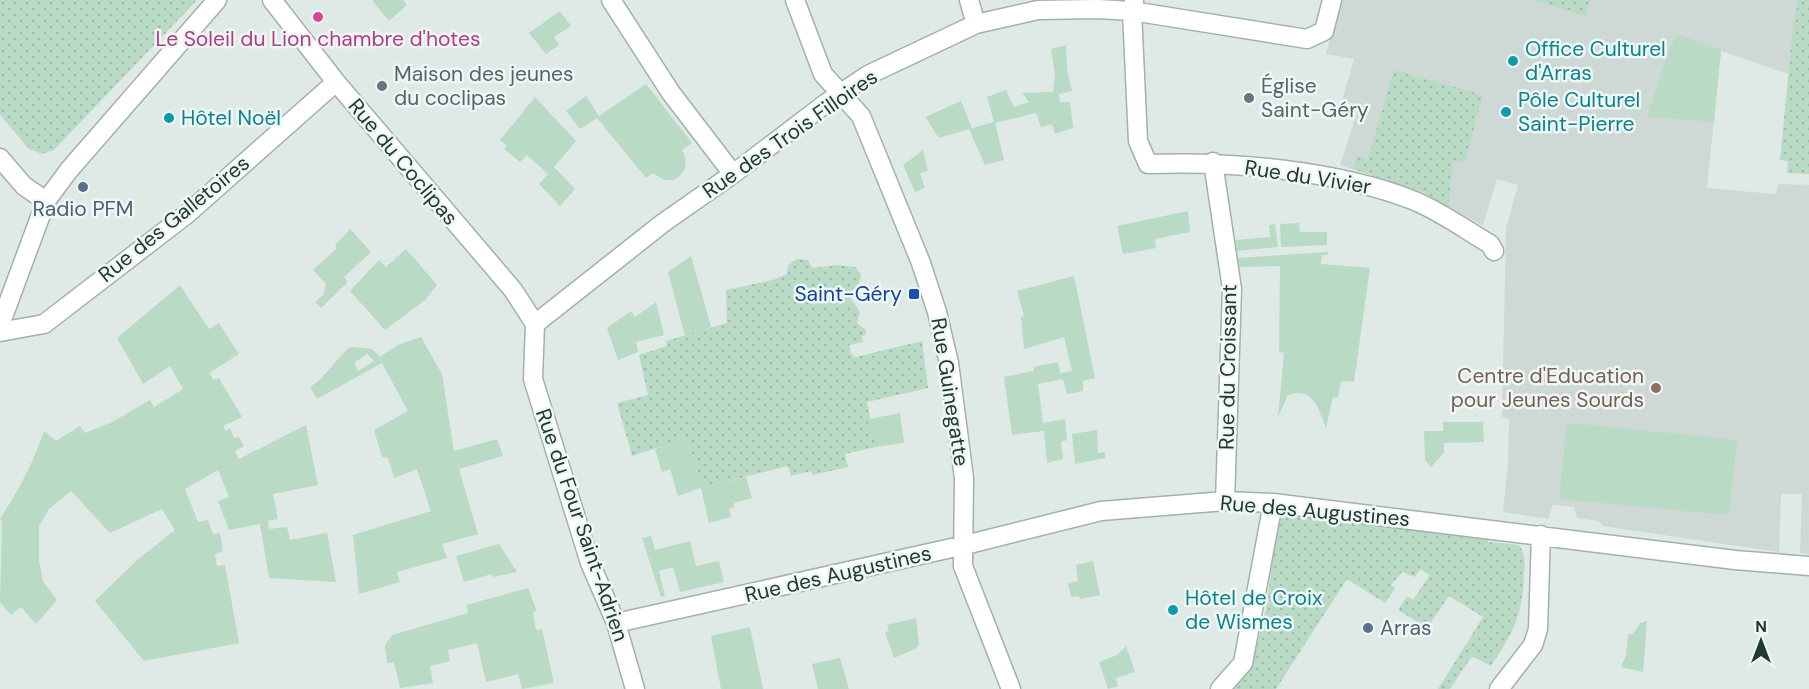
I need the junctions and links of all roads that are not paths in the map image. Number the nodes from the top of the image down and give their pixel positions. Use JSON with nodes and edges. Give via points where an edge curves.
{"nodes":[{"id":1,"x":217,"y":0,"type":"edge"},
{"id":2,"x":272,"y":0,"type":"edge"},
{"id":3,"x":611,"y":0,"type":"edge"},
{"id":4,"x":795,"y":0,"type":"edge"},
{"id":5,"x":969,"y":0,"type":"edge"},
{"id":6,"x":1332,"y":0,"type":"edge"},
{"id":7,"x":1133,"y":6,"type":"edge"},
{"id":8,"x":976,"y":24,"type":"junction"},
{"id":9,"x":336,"y":82,"type":"junction"},
{"id":10,"x":841,"y":94,"type":"junction"},
{"id":11,"x":0,"y":158,"type":"edge"},
{"id":12,"x":1213,"y":162,"type":"junction"},
{"id":13,"x":733,"y":174,"type":"junction"},
{"id":14,"x":46,"y":201,"type":"junction"},
{"id":15,"x":1494,"y":251,"type":"dead end"},
{"id":16,"x":535,"y":324,"type":"junction"},
{"id":17,"x":0,"y":325,"type":"edge"},
{"id":18,"x":0,"y":332,"type":"edge"},
{"id":19,"x":1225,"y":501,"type":"junction"},
{"id":20,"x":1273,"y":503,"type":"junction"},
{"id":21,"x":1541,"y":535,"type":"junction"},
{"id":22,"x":965,"y":545,"type":"junction"},
{"id":23,"x":1809,"y":566,"type":"edge"},
{"id":24,"x":616,"y":623,"type":"junction"},
{"id":25,"x":635,"y":689,"type":"edge"},
{"id":26,"x":1011,"y":689,"type":"edge"},
{"id":27,"x":1220,"y":689,"type":"edge"},
{"id":28,"x":1499,"y":689,"type":"edge"}],
"edges":[{"from":1,"to":14,"type":"street"},
{"from":2,"to":9,"type":"street","name":"Rue du Coclipas"},
{"from":3,"to":13,"type":"street","via":[[660,76]]},
{"from":4,"to":10,"type":"street","name":"Rue Guinegatte","via":[[823,74]]},
{"from":5,"to":8,"type":"street"},
{"from":6,"to":7,"type":"street","name":"Rue des Trois Filloires","via":[[1324,32],[1307,39]]},
{"from":7,"to":8,"type":"street","name":"Rue des Trois Filloires","via":[[1038,10]]},
{"from":7,"to":12,"type":"street","name":"Rue du Vivier","via":[[1138,141],[1148,164]]},
{"from":8,"to":10,"type":"street","name":"Rue des Trois Filloires","via":[[868,75]]},
{"from":9,"to":16,"type":"street","name":"Rue du Coclipas","via":[[513,290]]},
{"from":9,"to":18,"type":"street","name":"Rue des Galletoires","via":[[188,214],[44,324]]},
{"from":10,"to":13,"type":"street","name":"Rue des Trois Filloires"},
{"from":10,"to":22,"type":"street","name":"Rue Guinegatte","via":[[861,116],[937,312],[949,363],[964,477]]},
{"from":11,"to":14,"type":"street","via":[[24,186]]},
{"from":12,"to":15,"type":"street","name":"Rue du Vivier","via":[[1379,188],[1417,202],[1490,244]]},
{"from":12,"to":19,"type":"street","name":"Rue du Croissant","via":[[1232,289]]},
{"from":13,"to":16,"type":"street","name":"Rue des Trois Filloires","via":[[663,223]]},
{"from":14,"to":17,"type":"street"},
{"from":16,"to":24,"type":"street","name":"Rue du Four Saint-Adrien","via":[[533,379],[590,563]]},
{"from":19,"to":20,"type":"street","name":"Rue des Augustines"},
{"from":19,"to":22,"type":"street","name":"Rue des Augustines","via":[[1101,511]]},
{"from":20,"to":21,"type":"street","name":"Rue des Augustines"},
{"from":20,"to":27,"type":"street","via":[[1243,663]]},
{"from":21,"to":23,"type":"street","name":"Rue des Augustines"},
{"from":21,"to":28,"type":"street","via":[[1538,629],[1533,645]]},
{"from":22,"to":24,"type":"street","name":"Rue des Augustines"},
{"from":22,"to":26,"type":"street","name":"Rue Guinegatte","via":[[963,566]]},
{"from":24,"to":25,"type":"street","name":"Rue du Four Saint-Adrien"}]}
